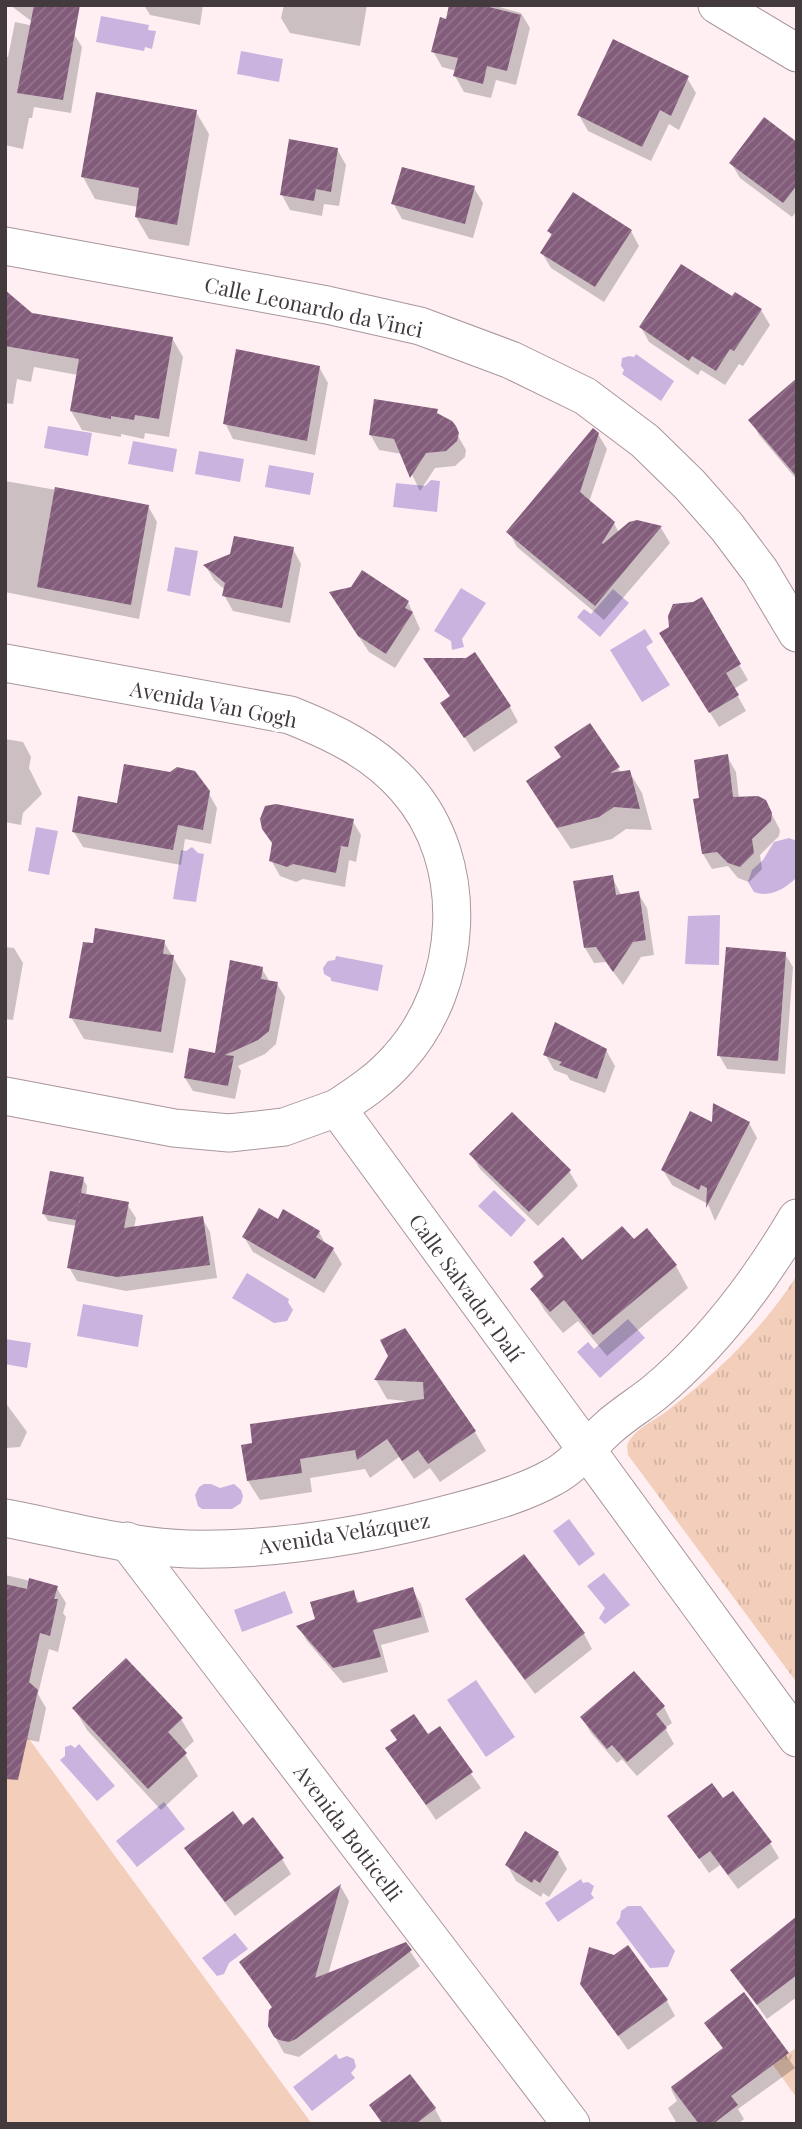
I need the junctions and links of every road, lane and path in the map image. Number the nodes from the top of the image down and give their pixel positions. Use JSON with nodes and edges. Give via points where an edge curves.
{"nodes":[{"id":1,"x":717,"y":5,"type":"edge"},
{"id":2,"x":752,"y":15,"type":"edge"},
{"id":3,"x":797,"y":53,"type":"edge"},
{"id":4,"x":5,"y":246,"type":"edge"},
{"id":5,"x":797,"y":633,"type":"edge"},
{"id":6,"x":5,"y":663,"type":"edge"},
{"id":7,"x":5,"y":1096,"type":"edge"},
{"id":8,"x":337,"y":1108,"type":"junction"},
{"id":9,"x":797,"y":1218,"type":"edge"},
{"id":10,"x":585,"y":1449,"type":"junction"},
{"id":11,"x":5,"y":1518,"type":"edge"},
{"id":12,"x":127,"y":1541,"type":"junction"},
{"id":13,"x":797,"y":1738,"type":"edge"},
{"id":14,"x":571,"y":2124,"type":"edge"}],
"edges":[{"from":1,"to":2,"type":"street"},
{"from":2,"to":3,"type":"street"},
{"from":4,"to":5,"type":"street","name":"Calle Leonardo da Vinci","via":[[327,304],[420,326],[511,360],[585,396],[645,442],[690,485],[760,571]]},
{"from":6,"to":8,"type":"street","name":"Avenida Van Gogh","via":[[290,715],[353,744],[406,788],[434,826],[447,864],[450,946],[441,986],[424,1024],[371,1086]]},
{"from":7,"to":8,"type":"street","via":[[174,1128],[229,1133],[285,1127]]},
{"from":8,"to":10,"type":"street","name":"Calle Salvador Dalí"},
{"from":9,"to":10,"type":"street","via":[[768,1267],[696,1354]]},
{"from":10,"to":12,"type":"street","name":"Avenida Velázquez","via":[[538,1484],[486,1504],[372,1532],[239,1548],[185,1549]]},
{"from":10,"to":13,"type":"street","name":"Calle Salvador Dalí"},
{"from":11,"to":12,"type":"street","name":"Avenida Velázquez"},
{"from":12,"to":14,"type":"street","name":"Avenida Botticelli"}]}
